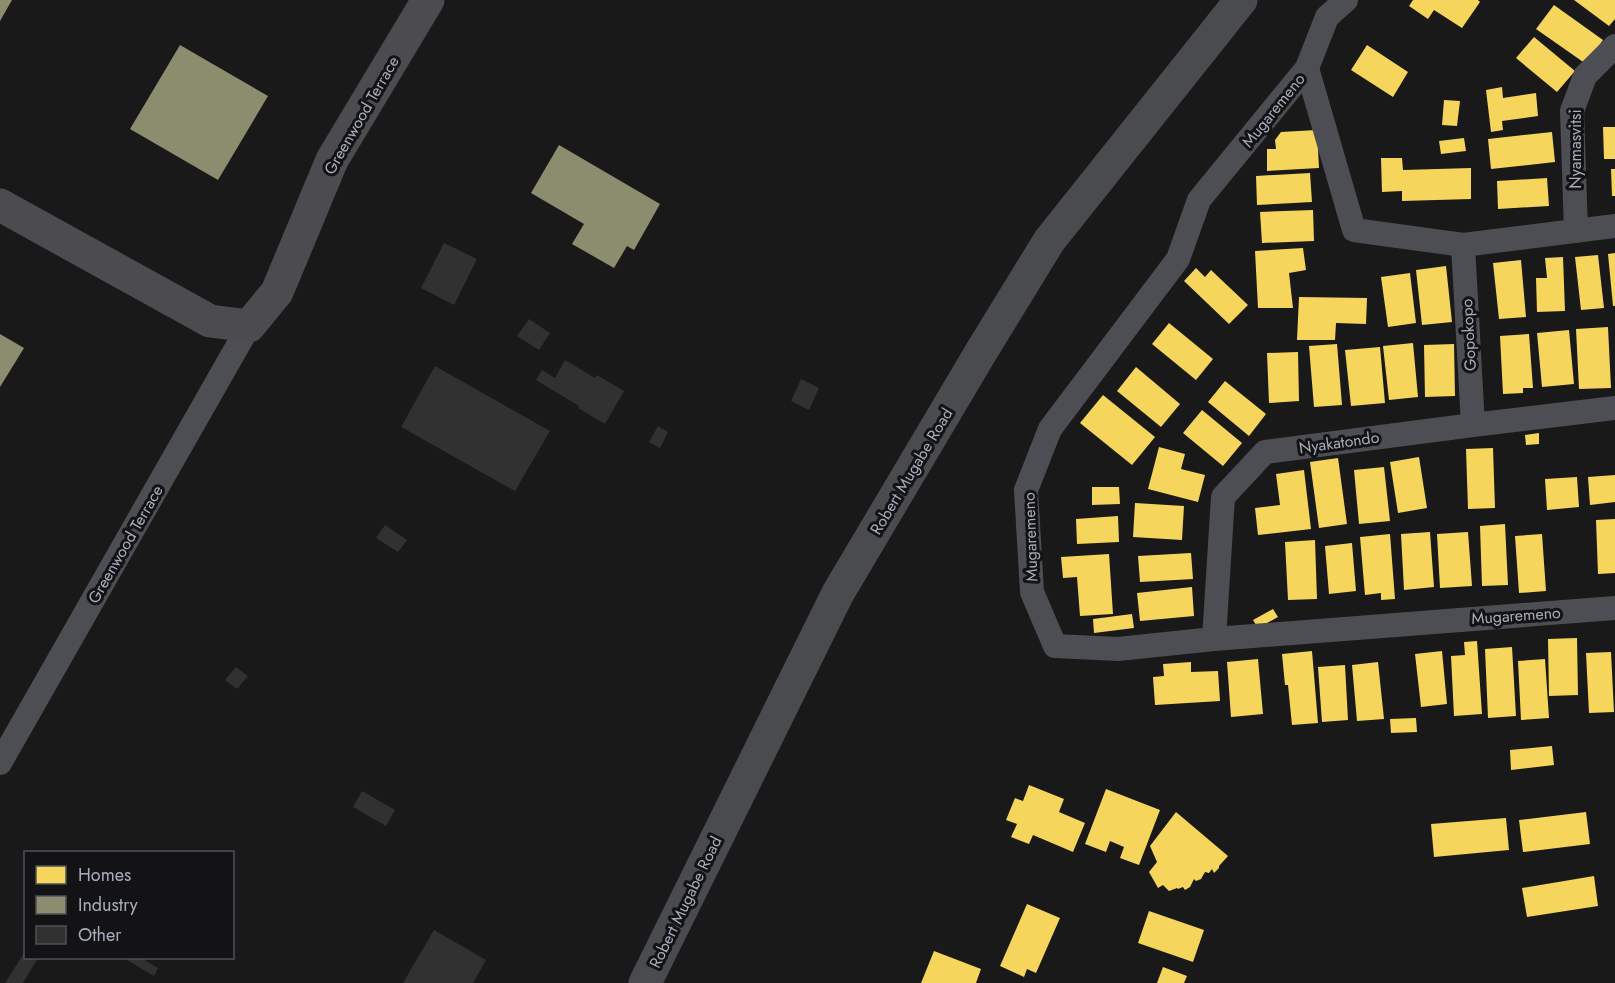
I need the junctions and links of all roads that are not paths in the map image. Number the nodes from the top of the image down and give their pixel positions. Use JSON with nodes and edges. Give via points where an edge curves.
{"nodes":[{"id":1,"x":428,"y":0,"type":"edge"},
{"id":2,"x":1241,"y":0,"type":"edge"},
{"id":3,"x":1346,"y":0,"type":"edge"},
{"id":4,"x":1615,"y":46,"type":"edge"},
{"id":5,"x":1307,"y":68,"type":"junction"},
{"id":6,"x":0,"y":205,"type":"edge"},
{"id":7,"x":1615,"y":226,"type":"edge"},
{"id":8,"x":1576,"y":231,"type":"junction"},
{"id":9,"x":1463,"y":245,"type":"junction"},
{"id":10,"x":249,"y":326,"type":"junction"},
{"id":11,"x":1615,"y":408,"type":"edge"},
{"id":12,"x":1473,"y":424,"type":"junction"},
{"id":13,"x":1615,"y":608,"type":"edge"},
{"id":14,"x":1214,"y":639,"type":"junction"},
{"id":15,"x":0,"y":763,"type":"edge"},
{"id":16,"x":645,"y":983,"type":"edge"}],
"edges":[{"from":1,"to":10,"type":"street","name":"Greenwood Terrace","via":[[332,160],[278,292]]},
{"from":2,"to":16,"type":"main road","name":"Robert Mugabe Road","via":[[1049,241],[987,342],[838,593]]},
{"from":3,"to":5,"type":"street","name":"Mugaremeno","via":[[1327,17]]},
{"from":4,"to":8,"type":"street","name":"Nyamasvitsi","via":[[1585,76],[1572,111]]},
{"from":5,"to":9,"type":"street","via":[[1354,230]]},
{"from":5,"to":14,"type":"street","name":"Mugaremeno","via":[[1199,200],[1178,259],[1050,429],[1026,490],[1032,592],[1055,646],[1118,649]]},
{"from":6,"to":10,"type":"street","via":[[210,321]]},
{"from":7,"to":8,"type":"street"},
{"from":8,"to":9,"type":"street"},
{"from":9,"to":12,"type":"street","name":"Gopokopo"},
{"from":10,"to":15,"type":"street","name":"Greenwood Terrace"},
{"from":11,"to":12,"type":"street","name":"Nyakatondo"},
{"from":12,"to":14,"type":"street","name":"Nyakatondo","via":[[1265,452],[1223,497]]},
{"from":13,"to":14,"type":"street","name":"Mugaremeno"}]}
